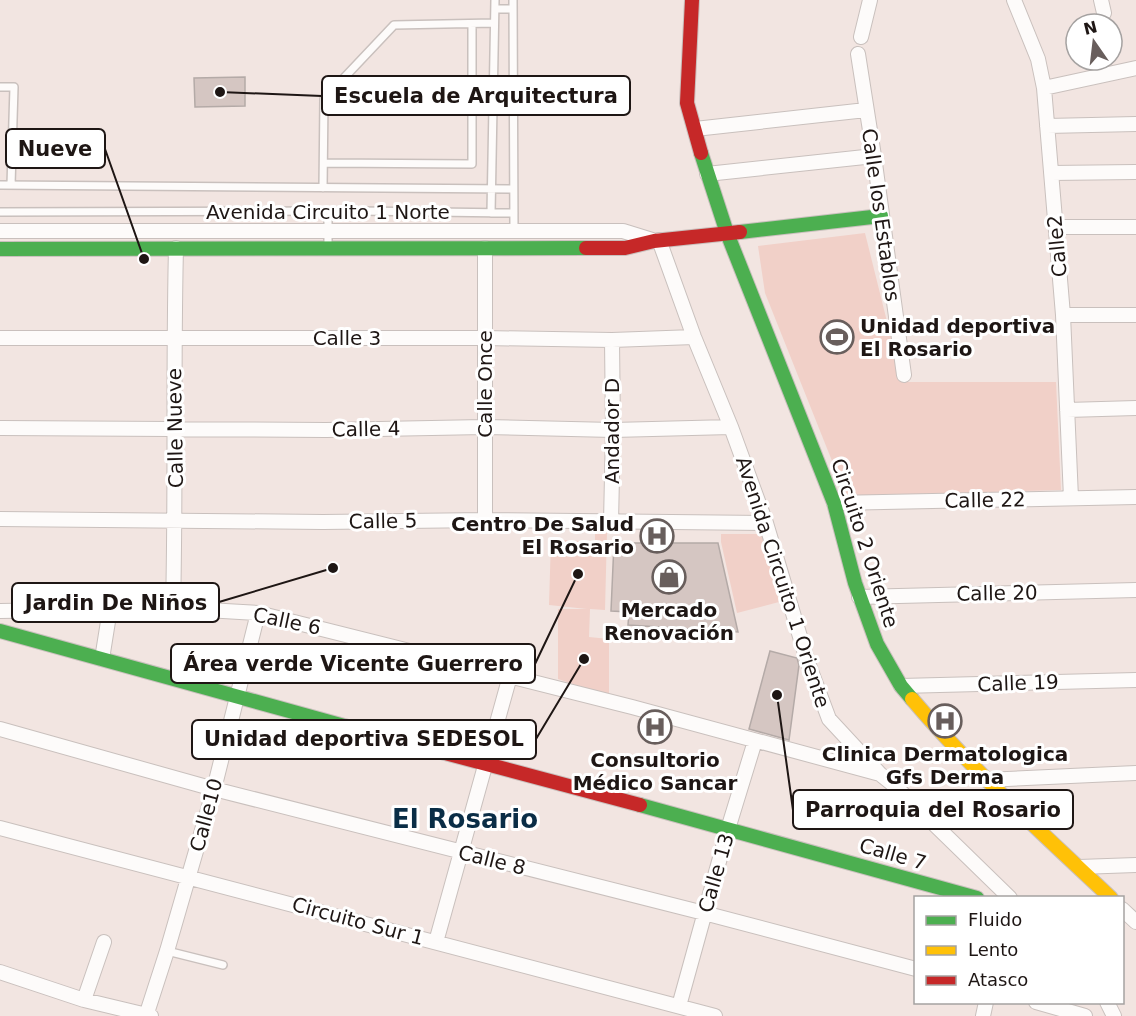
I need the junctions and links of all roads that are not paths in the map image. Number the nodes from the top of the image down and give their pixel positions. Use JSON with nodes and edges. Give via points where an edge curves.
{"nodes":[{"id":1,"x":495,"y":0,"type":"edge"},
{"id":2,"x":513,"y":0,"type":"edge"},
{"id":3,"x":692,"y":0,"type":"edge"},
{"id":4,"x":870,"y":0,"type":"edge"},
{"id":5,"x":1014,"y":0,"type":"edge"},
{"id":6,"x":495,"y":9,"type":"junction"},
{"id":7,"x":513,"y":9,"type":"junction"},
{"id":8,"x":494,"y":23,"type":"junction"},
{"id":9,"x":472,"y":24,"type":"junction"},
{"id":10,"x":861,"y":37,"type":"dead end"},
{"id":11,"x":858,"y":54,"type":"dead end"},
{"id":12,"x":1136,"y":68,"type":"edge"},
{"id":13,"x":0,"y":87,"type":"edge"},
{"id":14,"x":1044,"y":88,"type":"junction"},
{"id":15,"x":866,"y":110,"type":"junction"},
{"id":16,"x":1136,"y":124,"type":"edge"},
{"id":17,"x":1047,"y":126,"type":"junction"},
{"id":18,"x":694,"y":129,"type":"junction"},
{"id":19,"x":874,"y":156,"type":"junction"},
{"id":20,"x":324,"y":163,"type":"junction"},
{"id":21,"x":1136,"y":172,"type":"edge"},
{"id":22,"x":1051,"y":173,"type":"junction"},
{"id":23,"x":707,"y":174,"type":"junction"},
{"id":24,"x":0,"y":185,"type":"edge"},
{"id":25,"x":11,"y":185,"type":"junction"},
{"id":26,"x":323,"y":188,"type":"junction"},
{"id":27,"x":492,"y":189,"type":"junction"},
{"id":28,"x":513,"y":189,"type":"junction"},
{"id":29,"x":328,"y":211,"type":"junction"},
{"id":30,"x":0,"y":212,"type":"edge"},
{"id":31,"x":491,"y":213,"type":"junction"},
{"id":32,"x":514,"y":213,"type":"junction"},
{"id":33,"x":881,"y":216,"type":"junction"},
{"id":34,"x":30,"y":222,"type":"junction"},
{"id":35,"x":1056,"y":227,"type":"junction"},
{"id":36,"x":1136,"y":227,"type":"edge"},
{"id":37,"x":0,"y":231,"type":"edge"},
{"id":38,"x":328,"y":231,"type":"junction"},
{"id":39,"x":514,"y":231,"type":"junction"},
{"id":40,"x":727,"y":233,"type":"junction"},
{"id":41,"x":656,"y":240,"type":"junction"},
{"id":42,"x":176,"y":248,"type":"junction"},
{"id":43,"x":328,"y":248,"type":"junction"},
{"id":44,"x":485,"y":248,"type":"junction"},
{"id":45,"x":0,"y":249,"type":"edge"},
{"id":46,"x":28,"y":249,"type":"junction"},
{"id":47,"x":1063,"y":315,"type":"junction"},
{"id":48,"x":1136,"y":315,"type":"edge"},
{"id":49,"x":694,"y":337,"type":"junction"},
{"id":50,"x":0,"y":338,"type":"edge"},
{"id":51,"x":485,"y":338,"type":"junction"},
{"id":52,"x":174,"y":339,"type":"junction"},
{"id":53,"x":612,"y":340,"type":"junction"},
{"id":54,"x":904,"y":375,"type":"dead end"},
{"id":55,"x":1136,"y":408,"type":"edge"},
{"id":56,"x":1067,"y":410,"type":"junction"},
{"id":57,"x":484,"y":427,"type":"junction"},
{"id":58,"x":731,"y":427,"type":"junction"},
{"id":59,"x":0,"y":428,"type":"edge"},
{"id":60,"x":175,"y":430,"type":"junction"},
{"id":61,"x":614,"y":430,"type":"junction"},
{"id":62,"x":1136,"y":497,"type":"edge"},
{"id":63,"x":1071,"y":498,"type":"junction"},
{"id":64,"x":834,"y":503,"type":"junction"},
{"id":65,"x":0,"y":519,"type":"edge"},
{"id":66,"x":176,"y":520,"type":"junction"},
{"id":67,"x":485,"y":520,"type":"junction"},
{"id":68,"x":611,"y":522,"type":"junction"},
{"id":69,"x":765,"y":523,"type":"junction"},
{"id":70,"x":1136,"y":590,"type":"edge"},
{"id":71,"x":859,"y":597,"type":"junction"},
{"id":72,"x":174,"y":608,"type":"junction"},
{"id":73,"x":110,"y":609,"type":"junction"},
{"id":74,"x":0,"y":611,"type":"edge"},
{"id":75,"x":258,"y":613,"type":"junction"},
{"id":76,"x":0,"y":631,"type":"edge"},
{"id":77,"x":102,"y":659,"type":"junction"},
{"id":78,"x":510,"y":676,"type":"junction"},
{"id":79,"x":1136,"y":680,"type":"edge"},
{"id":80,"x":901,"y":686,"type":"junction"},
{"id":81,"x":237,"y":698,"type":"junction"},
{"id":82,"x":0,"y":729,"type":"edge"},
{"id":83,"x":755,"y":741,"type":"junction"},
{"id":84,"x":485,"y":765,"type":"junction"},
{"id":85,"x":1136,"y":773,"type":"edge"},
{"id":86,"x":880,"y":774,"type":"junction"},
{"id":87,"x":986,"y":780,"type":"junction"},
{"id":88,"x":214,"y":789,"type":"junction"},
{"id":89,"x":0,"y":828,"type":"edge"},
{"id":90,"x":728,"y":829,"type":"junction"},
{"id":91,"x":461,"y":852,"type":"junction"},
{"id":92,"x":1136,"y":865,"type":"edge"},
{"id":93,"x":1079,"y":867,"type":"junction"},
{"id":94,"x":189,"y":877,"type":"junction"},
{"id":95,"x":973,"y":896,"type":"edge"},
{"id":96,"x":1009,"y":896,"type":"edge"},
{"id":97,"x":1110,"y":896,"type":"edge"},
{"id":98,"x":1124,"y":911,"type":"edge"},
{"id":99,"x":705,"y":913,"type":"junction"},
{"id":100,"x":1136,"y":922,"type":"edge"},
{"id":101,"x":104,"y":942,"type":"dead end"},
{"id":102,"x":436,"y":942,"type":"junction"},
{"id":103,"x":167,"y":951,"type":"junction"},
{"id":104,"x":223,"y":965,"type":"dead end"},
{"id":105,"x":914,"y":969,"type":"edge"},
{"id":106,"x":0,"y":972,"type":"edge"},
{"id":107,"x":84,"y":1000,"type":"junction"},
{"id":108,"x":1043,"y":1004,"type":"edge"},
{"id":109,"x":679,"y":1006,"type":"junction"},
{"id":110,"x":147,"y":1016,"type":"edge"},
{"id":111,"x":715,"y":1016,"type":"edge"},
{"id":112,"x":1085,"y":1016,"type":"edge"}],
"edges":[{"from":1,"to":6,"type":"lane"},
{"from":2,"to":7,"type":"lane"},
{"from":3,"to":18,"type":"street","name":"Circuito 2 Oriente","via":[[687,103]]},
{"from":4,"to":10,"type":"street"},
{"from":5,"to":14,"type":"street","name":"Calle2","via":[[1038,59]]},
{"from":6,"to":7,"type":"lane"},
{"from":6,"to":8,"type":"lane"},
{"from":7,"to":28,"type":"lane"},
{"from":8,"to":9,"type":"lane"},
{"from":8,"to":27,"type":"lane"},
{"from":9,"to":20,"type":"lane","via":[[394,25],[324,99]]},
{"from":9,"to":20,"type":"lane","via":[[471,164]]},
{"from":11,"to":15,"type":"street","name":"Calle los Establos"},
{"from":12,"to":14,"type":"street"},
{"from":13,"to":25,"type":"lane","via":[[14,87]]},
{"from":14,"to":17,"type":"street","name":"Calle2"},
{"from":15,"to":18,"type":"street"},
{"from":15,"to":19,"type":"street","name":"Calle los Establos"},
{"from":16,"to":17,"type":"street"},
{"from":17,"to":22,"type":"street","name":"Calle2"},
{"from":18,"to":23,"type":"street","name":"Circuito 2 Oriente"},
{"from":19,"to":23,"type":"street"},
{"from":19,"to":33,"type":"street","name":"Calle los Establos"},
{"from":20,"to":26,"type":"lane"},
{"from":21,"to":22,"type":"street"},
{"from":22,"to":35,"type":"street","name":"Calle2"},
{"from":23,"to":40,"type":"street","name":"Circuito 2 Oriente"},
{"from":24,"to":25,"type":"lane"},
{"from":25,"to":26,"type":"lane"},
{"from":26,"to":27,"type":"lane"},
{"from":27,"to":28,"type":"lane"},
{"from":27,"to":31,"type":"lane"},
{"from":28,"to":32,"type":"lane"},
{"from":29,"to":31,"type":"lane"},
{"from":29,"to":34,"type":"lane"},
{"from":29,"to":38,"type":"lane"},
{"from":30,"to":34,"type":"lane"},
{"from":31,"to":32,"type":"lane"},
{"from":32,"to":39,"type":"lane"},
{"from":33,"to":40,"type":"street"},
{"from":33,"to":54,"type":"street","name":"Calle los Establos"},
{"from":34,"to":37,"type":"street","name":"Avenida Circuito 1 Norte"},
{"from":34,"to":38,"type":"street","name":"Avenida Circuito 1 Norte"},
{"from":34,"to":46,"type":"lane"},
{"from":35,"to":36,"type":"street"},
{"from":35,"to":47,"type":"street","name":"Calle2"},
{"from":38,"to":39,"type":"street","name":"Avenida Circuito 1 Norte"},
{"from":38,"to":43,"type":"lane"},
{"from":39,"to":41,"type":"street","name":"Avenida Circuito 1 Norte","via":[[623,231]]},
{"from":40,"to":41,"type":"street"},
{"from":40,"to":64,"type":"street","name":"Circuito 2 Oriente"},
{"from":41,"to":44,"type":"street","name":"Avenida Circuito 1 Norte","via":[[625,248]]},
{"from":41,"to":49,"type":"street","name":"Avenida Circuito 1 Oriente"},
{"from":42,"to":43,"type":"street","name":"Avenida Circuito 1 Norte"},
{"from":42,"to":46,"type":"street","name":"Avenida Circuito 1 Norte"},
{"from":42,"to":52,"type":"street","name":"Calle Nueve"},
{"from":43,"to":44,"type":"street","name":"Avenida Circuito 1 Norte"},
{"from":44,"to":51,"type":"street","name":"Calle Once"},
{"from":45,"to":46,"type":"street","name":"Avenida Circuito 1 Norte"},
{"from":47,"to":48,"type":"street"},
{"from":47,"to":56,"type":"street","name":"Calle2"},
{"from":49,"to":53,"type":"street","name":"Calle 3"},
{"from":49,"to":58,"type":"street","name":"Avenida Circuito 1 Oriente"},
{"from":50,"to":52,"type":"street","name":"Calle 3"},
{"from":51,"to":52,"type":"street","name":"Calle 3"},
{"from":51,"to":53,"type":"street","name":"Calle 3"},
{"from":51,"to":57,"type":"street","name":"Calle Once"},
{"from":52,"to":60,"type":"street","name":"Calle Nueve"},
{"from":53,"to":61,"type":"street","name":"Andador D"},
{"from":55,"to":56,"type":"street"},
{"from":56,"to":63,"type":"street","name":"Calle2"},
{"from":57,"to":60,"type":"street","name":"Calle 4"},
{"from":57,"to":61,"type":"street","name":"Calle 4"},
{"from":57,"to":67,"type":"street","name":"Calle Once"},
{"from":58,"to":61,"type":"street","name":"Calle 4"},
{"from":58,"to":69,"type":"street","name":"Avenida Circuito 1 Oriente"},
{"from":59,"to":60,"type":"street","name":"Calle 4"},
{"from":60,"to":66,"type":"street","name":"Calle Nueve"},
{"from":61,"to":68,"type":"street","name":"Andador D"},
{"from":62,"to":63,"type":"street","name":"Calle 22"},
{"from":63,"to":64,"type":"street","name":"Calle 22"},
{"from":64,"to":71,"type":"street","name":"Circuito 2 Oriente"},
{"from":65,"to":66,"type":"street","name":"Calle 5"},
{"from":66,"to":67,"type":"street","name":"Calle 5"},
{"from":66,"to":72,"type":"street","name":"Calle Nueve"},
{"from":67,"to":68,"type":"street","name":"Calle 5"},
{"from":68,"to":69,"type":"street","name":"Calle 5"},
{"from":69,"to":86,"type":"street","name":"Avenida Circuito 1 Oriente","via":[[829,719]]},
{"from":70,"to":71,"type":"street","name":"Calle 20"},
{"from":71,"to":80,"type":"street","name":"Circuito 2 Oriente","via":[[877,644]]},
{"from":72,"to":73,"type":"street","name":"Calle 6"},
{"from":72,"to":75,"type":"street","name":"Calle 6"},
{"from":73,"to":74,"type":"street","name":"Calle 6"},
{"from":73,"to":77,"type":"street"},
{"from":75,"to":78,"type":"street","name":"Calle 6"},
{"from":75,"to":81,"type":"street","name":"Calle10"},
{"from":76,"to":77,"type":"street","name":"Calle 7"},
{"from":77,"to":81,"type":"street","name":"Calle 7"},
{"from":78,"to":83,"type":"street","name":"Calle 6"},
{"from":78,"to":84,"type":"street"},
{"from":79,"to":80,"type":"street","name":"Calle 19"},
{"from":80,"to":87,"type":"street","name":"Circuito 2 Oriente"},
{"from":81,"to":84,"type":"street","name":"Calle 7"},
{"from":81,"to":88,"type":"street","name":"Calle10"},
{"from":82,"to":88,"type":"street","name":"Calle 8"},
{"from":83,"to":86,"type":"street","name":"Calle 6"},
{"from":83,"to":90,"type":"street","name":"Calle 13"},
{"from":84,"to":90,"type":"street","name":"Calle 7"},
{"from":84,"to":91,"type":"street"},
{"from":85,"to":87,"type":"street"},
{"from":86,"to":96,"type":"street","name":"Avenida Circuito 1 Oriente"},
{"from":87,"to":93,"type":"street","name":"Circuito 2 Oriente"},
{"from":88,"to":91,"type":"street","name":"Calle 8"},
{"from":88,"to":94,"type":"street","name":"Calle10"},
{"from":89,"to":94,"type":"street","name":"Circuito Sur 1"},
{"from":90,"to":95,"type":"street","name":"Calle 7"},
{"from":90,"to":99,"type":"street","name":"Calle 13"},
{"from":91,"to":99,"type":"street","name":"Calle 8"},
{"from":91,"to":102,"type":"street"},
{"from":92,"to":93,"type":"street"},
{"from":93,"to":97,"type":"street","name":"Circuito 2 Oriente"},
{"from":94,"to":102,"type":"street","name":"Circuito Sur 1"},
{"from":94,"to":103,"type":"street","name":"Calle10"},
{"from":98,"to":100,"type":"street"},
{"from":99,"to":105,"type":"street","name":"Calle 8"},
{"from":99,"to":109,"type":"street","name":"Calle 13"},
{"from":101,"to":107,"type":"street"},
{"from":102,"to":109,"type":"street","name":"Circuito Sur 1"},
{"from":103,"to":104,"type":"lane"},
{"from":103,"to":110,"type":"street","name":"Calle10"},
{"from":106,"to":107,"type":"street"},
{"from":107,"to":110,"type":"street"},
{"from":108,"to":112,"type":"street"},
{"from":109,"to":111,"type":"street","name":"Circuito Sur 1"}]}
